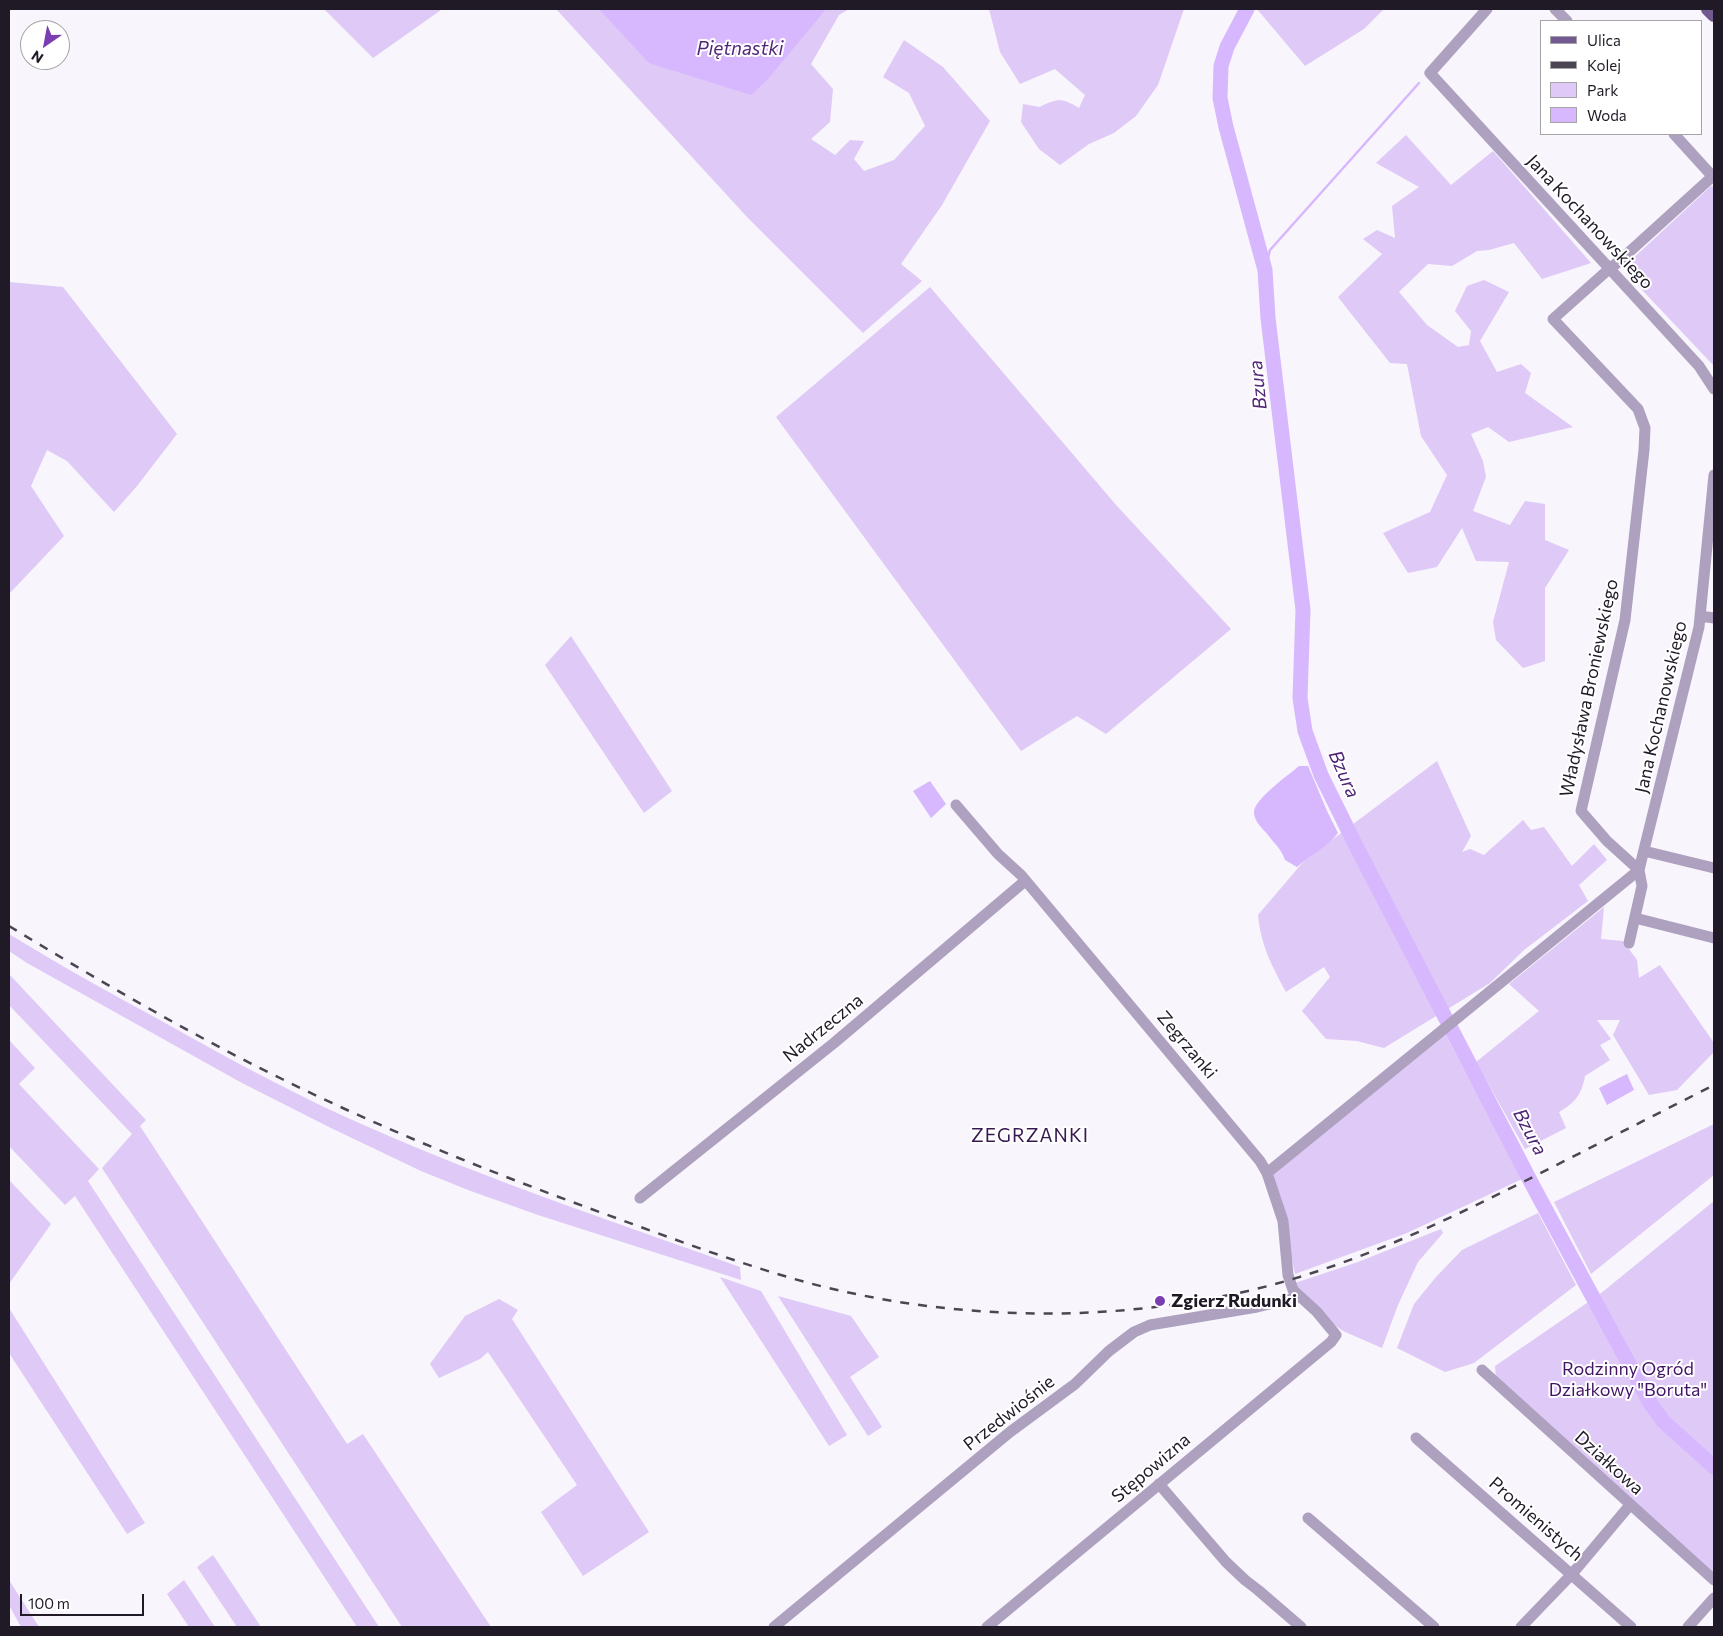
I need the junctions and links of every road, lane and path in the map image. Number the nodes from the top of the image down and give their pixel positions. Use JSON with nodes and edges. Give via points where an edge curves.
{"nodes":[{"id":1,"x":1487,"y":9,"type":"edge"},
{"id":2,"x":1555,"y":9,"type":"edge"},
{"id":3,"x":1708,"y":9,"type":"edge"},
{"id":4,"x":1714,"y":15,"type":"edge"},
{"id":5,"x":1566,"y":20,"type":"edge"},
{"id":6,"x":1675,"y":135,"type":"edge"},
{"id":7,"x":1714,"y":177,"type":"edge"},
{"id":8,"x":1609,"y":269,"type":"junction"},
{"id":9,"x":1714,"y":389,"type":"edge"},
{"id":10,"x":1714,"y":476,"type":"edge"},
{"id":11,"x":1700,"y":616,"type":"junction"},
{"id":12,"x":1714,"y":618,"type":"edge"},
{"id":13,"x":956,"y":805,"type":"dead end"},
{"id":14,"x":1644,"y":851,"type":"junction"},
{"id":15,"x":1714,"y":868,"type":"edge"},
{"id":16,"x":1639,"y":870,"type":"junction"},
{"id":17,"x":1025,"y":881,"type":"junction"},
{"id":18,"x":1635,"y":918,"type":"junction"},
{"id":19,"x":1714,"y":938,"type":"edge"},
{"id":20,"x":1629,"y":943,"type":"dead end"},
{"id":21,"x":1267,"y":1173,"type":"junction"},
{"id":22,"x":640,"y":1198,"type":"dead end"},
{"id":23,"x":1299,"y":1297,"type":"junction"},
{"id":24,"x":1336,"y":1335,"type":"joint"},
{"id":25,"x":1482,"y":1370,"type":"dead end"},
{"id":26,"x":1416,"y":1438,"type":"dead end"},
{"id":27,"x":1159,"y":1484,"type":"junction"},
{"id":28,"x":1630,"y":1505,"type":"junction"},
{"id":29,"x":1308,"y":1518,"type":"dead end"},
{"id":30,"x":1572,"y":1574,"type":"junction"},
{"id":31,"x":1714,"y":1580,"type":"edge"},
{"id":32,"x":1714,"y":1598,"type":"edge"},
{"id":33,"x":1430,"y":1626,"type":"edge"},
{"id":34,"x":774,"y":1627,"type":"edge"},
{"id":35,"x":986,"y":1627,"type":"edge"},
{"id":36,"x":1301,"y":1627,"type":"edge"},
{"id":37,"x":1521,"y":1627,"type":"edge"},
{"id":38,"x":1631,"y":1627,"type":"edge"},
{"id":39,"x":1688,"y":1627,"type":"edge"}],
"edges":[{"from":1,"to":8,"type":"street","name":"Jana Kochanowskiego","via":[[1430,74]]},
{"from":2,"to":5,"type":"street"},
{"from":3,"to":4,"type":"main road"},
{"from":6,"to":7,"type":"street"},
{"from":7,"to":8,"type":"street","name":"Władysława Broniewskiego"},
{"from":8,"to":9,"type":"street","name":"Jana Kochanowskiego","via":[[1700,366]]},
{"from":8,"to":16,"type":"street","name":"Władysława Broniewskiego","via":[[1553,319],[1638,409],[1645,428],[1625,620],[1581,811],[1607,842]]},
{"from":10,"to":11,"type":"street","name":"Jana Kochanowskiego"},
{"from":11,"to":12,"type":"street"},
{"from":11,"to":14,"type":"street","name":"Jana Kochanowskiego"},
{"from":13,"to":17,"type":"street","name":"Zegrzanki"},
{"from":14,"to":15,"type":"street"},
{"from":14,"to":16,"type":"street","name":"Jana Kochanowskiego"},
{"from":16,"to":18,"type":"street","name":"Jana Kochanowskiego","via":[[1642,886]]},
{"from":16,"to":21,"type":"street"},
{"from":17,"to":21,"type":"street","name":"Zegrzanki","via":[[1201,1088]]},
{"from":17,"to":22,"type":"street","name":"Nadrzeczna","via":[[834,1043]]},
{"from":18,"to":19,"type":"street"},
{"from":18,"to":20,"type":"street","name":"Jana Kochanowskiego"},
{"from":21,"to":23,"type":"street","name":"Zegrzanki","via":[[1283,1221],[1290,1280]]},
{"from":23,"to":24,"type":"street","name":"Zegrzanki"},
{"from":23,"to":34,"type":"street","name":"Przedwiośnie","via":[[1156,1324],[1134,1332],[1075,1384],[1010,1432]]},
{"from":24,"to":27,"type":"street","name":"Stępowizna"},
{"from":25,"to":28,"type":"street","name":"Działkowa"},
{"from":26,"to":30,"type":"street","name":"Promienistych"},
{"from":27,"to":35,"type":"street","name":"Stępowizna"},
{"from":27,"to":36,"type":"street","via":[[1226,1562]]},
{"from":28,"to":30,"type":"street"},
{"from":28,"to":31,"type":"street","name":"Działkowa"},
{"from":29,"to":33,"type":"street"},
{"from":30,"to":37,"type":"street"},
{"from":30,"to":38,"type":"street","name":"Promienistych"},
{"from":32,"to":39,"type":"street"}]}
